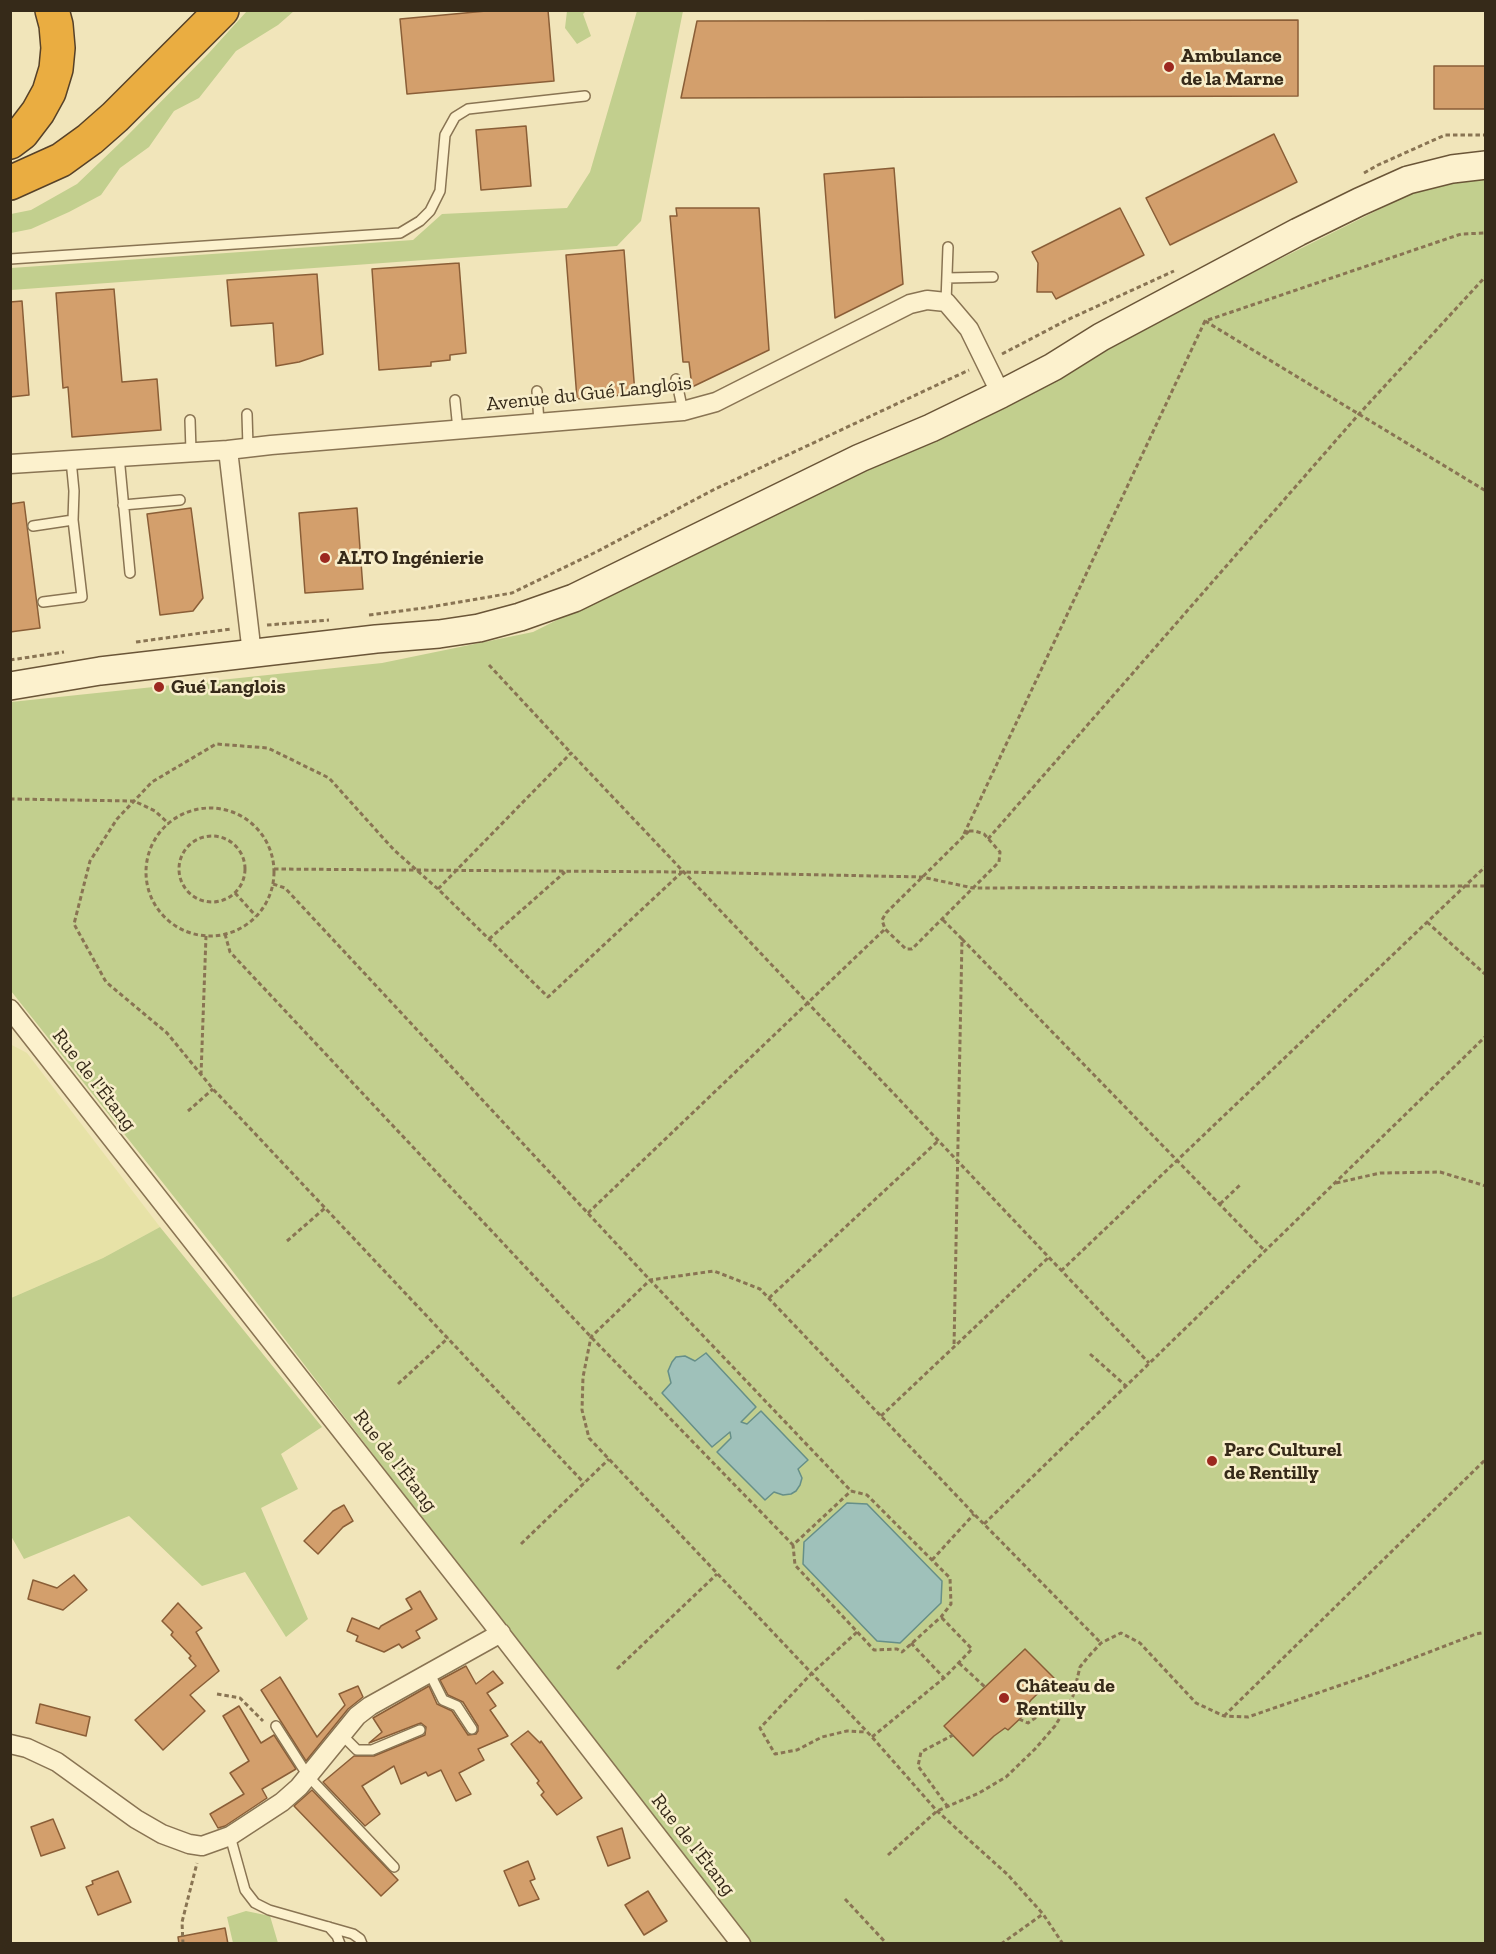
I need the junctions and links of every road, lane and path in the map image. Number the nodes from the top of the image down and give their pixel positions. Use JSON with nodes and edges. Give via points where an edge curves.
{"nodes":[{"id":1,"x":52,"y":10,"type":"edge"},
{"id":2,"x":222,"y":10,"type":"edge"},
{"id":3,"x":585,"y":96,"type":"dead end"},
{"id":4,"x":10,"y":142,"type":"edge"},
{"id":5,"x":1485,"y":165,"type":"edge"},
{"id":6,"x":10,"y":183,"type":"edge"},
{"id":7,"x":1485,"y":233,"type":"edge"},
{"id":8,"x":948,"y":248,"type":"dead end"},
{"id":9,"x":10,"y":259,"type":"edge"},
{"id":10,"x":1485,"y":276,"type":"edge"},
{"id":11,"x":993,"y":277,"type":"dead end"},
{"id":12,"x":947,"y":278,"type":"junction"},
{"id":13,"x":946,"y":302,"type":"junction"},
{"id":14,"x":1204,"y":321,"type":"junction"},
{"id":15,"x":1101,"y":337,"type":"junction"},
{"id":16,"x":990,"y":372,"type":"junction"},
{"id":17,"x":676,"y":380,"type":"dead end"},
{"id":18,"x":537,"y":391,"type":"dead end"},
{"id":19,"x":455,"y":400,"type":"dead end"},
{"id":20,"x":683,"y":411,"type":"junction"},
{"id":21,"x":247,"y":414,"type":"dead end"},
{"id":22,"x":1359,"y":414,"type":"junction"},
{"id":23,"x":190,"y":420,"type":"dead end"},
{"id":24,"x":539,"y":424,"type":"junction"},
{"id":25,"x":458,"y":430,"type":"junction"},
{"id":26,"x":248,"y":447,"type":"junction"},
{"id":27,"x":228,"y":450,"type":"junction"},
{"id":28,"x":191,"y":451,"type":"junction"},
{"id":29,"x":119,"y":456,"type":"junction"},
{"id":30,"x":860,"y":458,"type":"junction"},
{"id":31,"x":71,"y":460,"type":"junction"},
{"id":32,"x":10,"y":464,"type":"edge"},
{"id":33,"x":1485,"y":491,"type":"edge"},
{"id":34,"x":180,"y":500,"type":"dead end"},
{"id":35,"x":123,"y":505,"type":"junction"},
{"id":36,"x":73,"y":520,"type":"junction"},
{"id":37,"x":33,"y":526,"type":"dead end"},
{"id":38,"x":130,"y":573,"type":"dead end"},
{"id":39,"x":43,"y":602,"type":"dead end"},
{"id":40,"x":360,"y":616,"type":"dead end"},
{"id":41,"x":338,"y":619,"type":"dead end"},
{"id":42,"x":248,"y":627,"type":"junction"},
{"id":43,"x":133,"y":643,"type":"dead end"},
{"id":44,"x":64,"y":652,"type":"dead end"},
{"id":45,"x":252,"y":654,"type":"junction"},
{"id":46,"x":10,"y":660,"type":"edge"},
{"id":47,"x":489,"y":665,"type":"dead end"},
{"id":48,"x":10,"y":686,"type":"edge"},
{"id":49,"x":571,"y":753,"type":"junction"},
{"id":50,"x":10,"y":799,"type":"edge"},
{"id":51,"x":134,"y":801,"type":"junction"},
{"id":52,"x":169,"y":824,"type":"junction"},
{"id":53,"x":964,"y":834,"type":"junction"},
{"id":54,"x":988,"y":839,"type":"junction"},
{"id":55,"x":1485,"y":866,"type":"edge"},
{"id":56,"x":274,"y":869,"type":"junction"},
{"id":57,"x":417,"y":870,"type":"junction"},
{"id":58,"x":456,"y":870,"type":"junction"},
{"id":59,"x":566,"y":871,"type":"junction"},
{"id":60,"x":682,"y":872,"type":"junction"},
{"id":61,"x":922,"y":877,"type":"junction"},
{"id":62,"x":273,"y":884,"type":"junction"},
{"id":63,"x":1465,"y":886,"type":"junction"},
{"id":64,"x":1485,"y":886,"type":"edge"},
{"id":65,"x":973,"y":888,"type":"junction"},
{"id":66,"x":438,"y":889,"type":"junction"},
{"id":67,"x":235,"y":893,"type":"junction"},
{"id":68,"x":256,"y":916,"type":"junction"},
{"id":69,"x":943,"y":920,"type":"junction"},
{"id":70,"x":1428,"y":922,"type":"junction"},
{"id":71,"x":885,"y":929,"type":"junction"},
{"id":72,"x":225,"y":934,"type":"junction"},
{"id":73,"x":206,"y":936,"type":"junction"},
{"id":74,"x":489,"y":939,"type":"junction"},
{"id":75,"x":962,"y":939,"type":"junction"},
{"id":76,"x":1485,"y":975,"type":"edge"},
{"id":77,"x":807,"y":1003,"type":"junction"},
{"id":78,"x":10,"y":1009,"type":"edge"},
{"id":79,"x":1485,"y":1036,"type":"edge"},
{"id":80,"x":201,"y":1074,"type":"junction"},
{"id":81,"x":213,"y":1089,"type":"junction"},
{"id":82,"x":188,"y":1111,"type":"dead end"},
{"id":83,"x":938,"y":1141,"type":"junction"},
{"id":84,"x":1178,"y":1160,"type":"junction"},
{"id":85,"x":958,"y":1162,"type":"junction"},
{"id":86,"x":1334,"y":1184,"type":"junction"},
{"id":87,"x":1240,"y":1185,"type":"dead end"},
{"id":88,"x":1485,"y":1186,"type":"edge"},
{"id":89,"x":1220,"y":1204,"type":"junction"},
{"id":90,"x":325,"y":1208,"type":"junction"},
{"id":91,"x":588,"y":1213,"type":"junction"},
{"id":92,"x":287,"y":1241,"type":"dead end"},
{"id":93,"x":1265,"y":1251,"type":"junction"},
{"id":94,"x":1049,"y":1257,"type":"junction"},
{"id":95,"x":1061,"y":1271,"type":"junction"},
{"id":96,"x":650,"y":1280,"type":"junction"},
{"id":97,"x":769,"y":1298,"type":"junction"},
{"id":98,"x":591,"y":1337,"type":"junction"},
{"id":99,"x":448,"y":1338,"type":"junction"},
{"id":100,"x":954,"y":1347,"type":"junction"},
{"id":101,"x":1090,"y":1354,"type":"dead end"},
{"id":102,"x":1149,"y":1363,"type":"junction"},
{"id":103,"x":398,"y":1384,"type":"dead end"},
{"id":104,"x":1126,"y":1386,"type":"junction"},
{"id":105,"x":881,"y":1416,"type":"junction"},
{"id":106,"x":609,"y":1459,"type":"junction"},
{"id":107,"x":1485,"y":1459,"type":"edge"},
{"id":108,"x":584,"y":1483,"type":"junction"},
{"id":109,"x":851,"y":1491,"type":"junction"},
{"id":110,"x":974,"y":1514,"type":"junction"},
{"id":111,"x":984,"y":1524,"type":"junction"},
{"id":112,"x":521,"y":1544,"type":"dead end"},
{"id":113,"x":793,"y":1545,"type":"junction"},
{"id":114,"x":932,"y":1560,"type":"junction"},
{"id":115,"x":717,"y":1574,"type":"junction"},
{"id":116,"x":941,"y":1617,"type":"junction"},
{"id":117,"x":857,"y":1632,"type":"junction"},
{"id":118,"x":1485,"y":1632,"type":"edge"},
{"id":119,"x":501,"y":1633,"type":"junction"},
{"id":120,"x":911,"y":1643,"type":"junction"},
{"id":121,"x":1101,"y":1643,"type":"junction"},
{"id":122,"x":959,"y":1663,"type":"junction"},
{"id":123,"x":617,"y":1670,"type":"dead end"},
{"id":124,"x":429,"y":1672,"type":"junction"},
{"id":125,"x":812,"y":1673,"type":"junction"},
{"id":126,"x":944,"y":1678,"type":"junction"},
{"id":127,"x":985,"y":1687,"type":"dead end"},
{"id":128,"x":217,"y":1694,"type":"dead end"},
{"id":129,"x":1064,"y":1710,"type":"junction"},
{"id":130,"x":1224,"y":1716,"type":"junction"},
{"id":131,"x":1019,"y":1719,"type":"dead end"},
{"id":132,"x":276,"y":1726,"type":"joint"},
{"id":133,"x":472,"y":1729,"type":"dead end"},
{"id":134,"x":420,"y":1730,"type":"dead end"},
{"id":135,"x":867,"y":1732,"type":"junction"},
{"id":136,"x":342,"y":1734,"type":"junction"},
{"id":137,"x":953,"y":1735,"type":"dead end"},
{"id":138,"x":872,"y":1737,"type":"junction"},
{"id":139,"x":10,"y":1744,"type":"edge"},
{"id":140,"x":308,"y":1776,"type":"junction"},
{"id":141,"x":948,"y":1807,"type":"junction"},
{"id":142,"x":937,"y":1811,"type":"junction"},
{"id":143,"x":230,"y":1836,"type":"junction"},
{"id":144,"x":201,"y":1846,"type":"junction"},
{"id":145,"x":888,"y":1855,"type":"dead end"},
{"id":146,"x":394,"y":1867,"type":"dead end"},
{"id":147,"x":845,"y":1899,"type":"dead end"},
{"id":148,"x":1044,"y":1914,"type":"junction"},
{"id":149,"x":329,"y":1927,"type":"junction"},
{"id":150,"x":1062,"y":1943,"type":"edge"},
{"id":151,"x":183,"y":1944,"type":"edge"},
{"id":152,"x":340,"y":1944,"type":"edge"},
{"id":153,"x":362,"y":1944,"type":"edge"},
{"id":154,"x":741,"y":1944,"type":"edge"},
{"id":155,"x":887,"y":1944,"type":"edge"},
{"id":156,"x":1001,"y":1944,"type":"edge"}],
"edges":[{"from":1,"to":4,"type":"highway","via":[[58,48],[49,92],[22,133]]},
{"from":2,"to":6,"type":"highway","via":[[90,139],[61,159]]},
{"from":3,"to":9,"type":"lane","via":[[468,109],[455,117],[445,135],[440,190],[430,211],[400,233]]},
{"from":5,"to":15,"type":"main road","via":[[1408,180],[1298,232]]},
{"from":7,"to":14,"type":"path","via":[[1461,234]]},
{"from":8,"to":12,"type":"lane"},
{"from":10,"to":22,"type":"path"},
{"from":11,"to":12,"type":"lane"},
{"from":12,"to":13,"type":"lane"},
{"from":13,"to":16,"type":"street","via":[[969,329]]},
{"from":13,"to":20,"type":"street","name":"Avenue du Gué Langlois","via":[[927,300],[910,304],[716,402]]},
{"from":14,"to":22,"type":"path"},
{"from":14,"to":53,"type":"path"},
{"from":15,"to":16,"type":"main road","via":[[1048,357]]},
{"from":15,"to":30,"type":"main road","via":[[1053,368]]},
{"from":16,"to":30,"type":"main road","via":[[928,418]]},
{"from":16,"to":40,"type":"path","via":[[715,489],[512,593]]},
{"from":17,"to":20,"type":"lane"},
{"from":18,"to":24,"type":"lane"},
{"from":19,"to":25,"type":"lane"},
{"from":20,"to":24,"type":"street","name":"Avenue du Gué Langlois"},
{"from":21,"to":26,"type":"lane"},
{"from":22,"to":33,"type":"path"},
{"from":22,"to":54,"type":"path"},
{"from":23,"to":28,"type":"lane"},
{"from":24,"to":25,"type":"street","name":"Avenue du Gué Langlois"},
{"from":25,"to":26,"type":"street","name":"Avenue du Gué Langlois"},
{"from":26,"to":27,"type":"street","name":"Avenue du Gué Langlois"},
{"from":27,"to":28,"type":"street","name":"Avenue du Gué Langlois"},
{"from":27,"to":42,"type":"street"},
{"from":28,"to":29,"type":"street","name":"Avenue du Gué Langlois"},
{"from":29,"to":31,"type":"street","name":"Avenue du Gué Langlois"},
{"from":29,"to":35,"type":"lane"},
{"from":30,"to":45,"type":"main road","via":[[574,598],[520,617],[439,634]]},
{"from":31,"to":32,"type":"street","name":"Avenue du Gué Langlois"},
{"from":31,"to":36,"type":"lane"},
{"from":34,"to":35,"type":"lane"},
{"from":35,"to":38,"type":"lane"},
{"from":36,"to":37,"type":"lane"},
{"from":36,"to":39,"type":"lane","via":[[82,597]]},
{"from":41,"to":42,"type":"path"},
{"from":42,"to":43,"type":"path"},
{"from":42,"to":45,"type":"street"},
{"from":44,"to":46,"type":"path"},
{"from":45,"to":48,"type":"main road","via":[[100,671]]},
{"from":47,"to":49,"type":"path"},
{"from":49,"to":58,"type":"path"},
{"from":49,"to":60,"type":"path"},
{"from":50,"to":51,"type":"path"},
{"from":51,"to":52,"type":"path","via":[[155,811]]},
{"from":51,"to":57,"type":"path","via":[[152,782],[216,744],[268,748],[329,778]]},
{"from":51,"to":80,"type":"path","via":[[117,819],[90,861],[74,924],[106,982],[166,1034]]},
{"from":52,"to":56,"type":"path","via":[[196,809],[217,808],[238,814],[255,826],[267,842]]},
{"from":52,"to":73,"type":"path","via":[[150,849],[146,869],[149,890],[158,909],[171,923]]},
{"from":53,"to":54,"type":"path","via":[[975,831]]},
{"from":53,"to":61,"type":"path"},
{"from":54,"to":65,"type":"path","via":[[1000,852],[999,862]]},
{"from":55,"to":63,"type":"path"},
{"from":56,"to":57,"type":"path"},
{"from":56,"to":62,"type":"path"},
{"from":57,"to":58,"type":"path"},
{"from":57,"to":66,"type":"path"},
{"from":58,"to":59,"type":"path"},
{"from":58,"to":66,"type":"path"},
{"from":59,"to":60,"type":"path"},
{"from":59,"to":74,"type":"path"},
{"from":60,"to":61,"type":"path"},
{"from":60,"to":74,"type":"path","via":[[548,997]]},
{"from":60,"to":77,"type":"path"},
{"from":61,"to":65,"type":"path"},
{"from":61,"to":71,"type":"path","via":[[886,913],[882,920]]},
{"from":62,"to":68,"type":"path"},
{"from":62,"to":91,"type":"path","via":[[285,888]]},
{"from":63,"to":64,"type":"path"},
{"from":63,"to":65,"type":"path"},
{"from":63,"to":70,"type":"path"},
{"from":65,"to":69,"type":"path"},
{"from":66,"to":74,"type":"path"},
{"from":67,"to":67,"type":"path","via":[[219,902],[198,900],[189,893],[179,874],[183,852],[200,838],[222,837],[232,842],[240,850],[246,871]]},
{"from":67,"to":68,"type":"path"},
{"from":68,"to":72,"type":"path"},
{"from":69,"to":71,"type":"path","via":[[912,949],[906,950]]},
{"from":69,"to":75,"type":"path"},
{"from":70,"to":76,"type":"path"},
{"from":70,"to":84,"type":"path"},
{"from":71,"to":77,"type":"path"},
{"from":72,"to":73,"type":"path"},
{"from":72,"to":98,"type":"path","via":[[230,952]]},
{"from":73,"to":80,"type":"path"},
{"from":75,"to":84,"type":"path"},
{"from":75,"to":85,"type":"path"},
{"from":77,"to":83,"type":"path"},
{"from":77,"to":91,"type":"path"},
{"from":78,"to":119,"type":"street","name":"Rue de l'Étang"},
{"from":79,"to":86,"type":"path"},
{"from":80,"to":81,"type":"path"},
{"from":81,"to":82,"type":"path"},
{"from":81,"to":90,"type":"path"},
{"from":83,"to":85,"type":"path"},
{"from":83,"to":97,"type":"path"},
{"from":84,"to":89,"type":"path"},
{"from":84,"to":95,"type":"path"},
{"from":85,"to":94,"type":"path"},
{"from":85,"to":100,"type":"path"},
{"from":86,"to":88,"type":"path","via":[[1380,1173],[1440,1172]]},
{"from":86,"to":93,"type":"path"},
{"from":87,"to":89,"type":"path"},
{"from":89,"to":93,"type":"path"},
{"from":90,"to":92,"type":"path"},
{"from":90,"to":99,"type":"path"},
{"from":91,"to":96,"type":"path"},
{"from":93,"to":102,"type":"path"},
{"from":94,"to":95,"type":"path"},
{"from":94,"to":100,"type":"path"},
{"from":95,"to":102,"type":"path"},
{"from":96,"to":97,"type":"path","via":[[714,1271],[760,1289]]},
{"from":96,"to":98,"type":"path"},
{"from":96,"to":109,"type":"path"},
{"from":97,"to":105,"type":"path"},
{"from":98,"to":106,"type":"path","via":[[583,1377],[582,1410],[589,1438]]},
{"from":98,"to":113,"type":"path"},
{"from":99,"to":103,"type":"path"},
{"from":99,"to":108,"type":"path"},
{"from":100,"to":105,"type":"path"},
{"from":101,"to":104,"type":"path"},
{"from":102,"to":104,"type":"path"},
{"from":104,"to":111,"type":"path"},
{"from":105,"to":110,"type":"path"},
{"from":106,"to":108,"type":"path"},
{"from":106,"to":115,"type":"path"},
{"from":107,"to":130,"type":"path"},
{"from":108,"to":112,"type":"path"},
{"from":109,"to":113,"type":"path"},
{"from":109,"to":114,"type":"path","via":[[867,1495]]},
{"from":110,"to":111,"type":"path"},
{"from":110,"to":114,"type":"path"},
{"from":111,"to":121,"type":"path"},
{"from":113,"to":117,"type":"path","via":[[795,1565]]},
{"from":114,"to":116,"type":"path","via":[[950,1578],[951,1605]]},
{"from":115,"to":123,"type":"path"},
{"from":115,"to":125,"type":"path"},
{"from":116,"to":120,"type":"path"},
{"from":116,"to":122,"type":"path","via":[[972,1649]]},
{"from":117,"to":120,"type":"path","via":[[874,1650],[902,1652]]},
{"from":117,"to":125,"type":"path"},
{"from":118,"to":130,"type":"path","via":[[1248,1717]]},
{"from":119,"to":124,"type":"street"},
{"from":119,"to":154,"type":"street","name":"Rue de l'Étang"},
{"from":120,"to":126,"type":"path"},
{"from":121,"to":129,"type":"path","via":[[1080,1667],[1073,1696]]},
{"from":121,"to":130,"type":"path","via":[[1121,1633],[1140,1643],[1196,1703]]},
{"from":122,"to":126,"type":"path"},
{"from":122,"to":127,"type":"path"},
{"from":124,"to":133,"type":"lane","via":[[443,1700],[458,1706]]},
{"from":124,"to":136,"type":"street","via":[[370,1706]]},
{"from":125,"to":135,"type":"path"},
{"from":125,"to":135,"type":"path","via":[[760,1728],[775,1754],[797,1750],[838,1732]]},
{"from":126,"to":138,"type":"path"},
{"from":128,"to":132,"type":"path","via":[[240,1698],[264,1722]]},
{"from":129,"to":131,"type":"path","via":[[1057,1703],[1028,1724]]},
{"from":129,"to":141,"type":"path","via":[[1055,1726],[1006,1777]]},
{"from":132,"to":140,"type":"lane"},
{"from":134,"to":136,"type":"lane","via":[[372,1750],[357,1750]]},
{"from":135,"to":138,"type":"path"},
{"from":136,"to":140,"type":"street"},
{"from":137,"to":141,"type":"path","via":[[921,1752],[918,1766]]},
{"from":138,"to":142,"type":"path"},
{"from":139,"to":144,"type":"street","via":[[57,1762],[162,1834]]},
{"from":140,"to":143,"type":"street","via":[[282,1802]]},
{"from":140,"to":146,"type":"lane"},
{"from":141,"to":142,"type":"path"},
{"from":142,"to":145,"type":"path"},
{"from":142,"to":148,"type":"path","via":[[1008,1875]]},
{"from":143,"to":144,"type":"street"},
{"from":143,"to":149,"type":"lane","via":[[249,1898],[269,1910]]},
{"from":144,"to":151,"type":"path","via":[[182,1922]]},
{"from":147,"to":155,"type":"path"},
{"from":148,"to":150,"type":"path"},
{"from":148,"to":156,"type":"path"},
{"from":149,"to":152,"type":"lane"},
{"from":149,"to":153,"type":"lane","via":[[353,1934]]}]}
